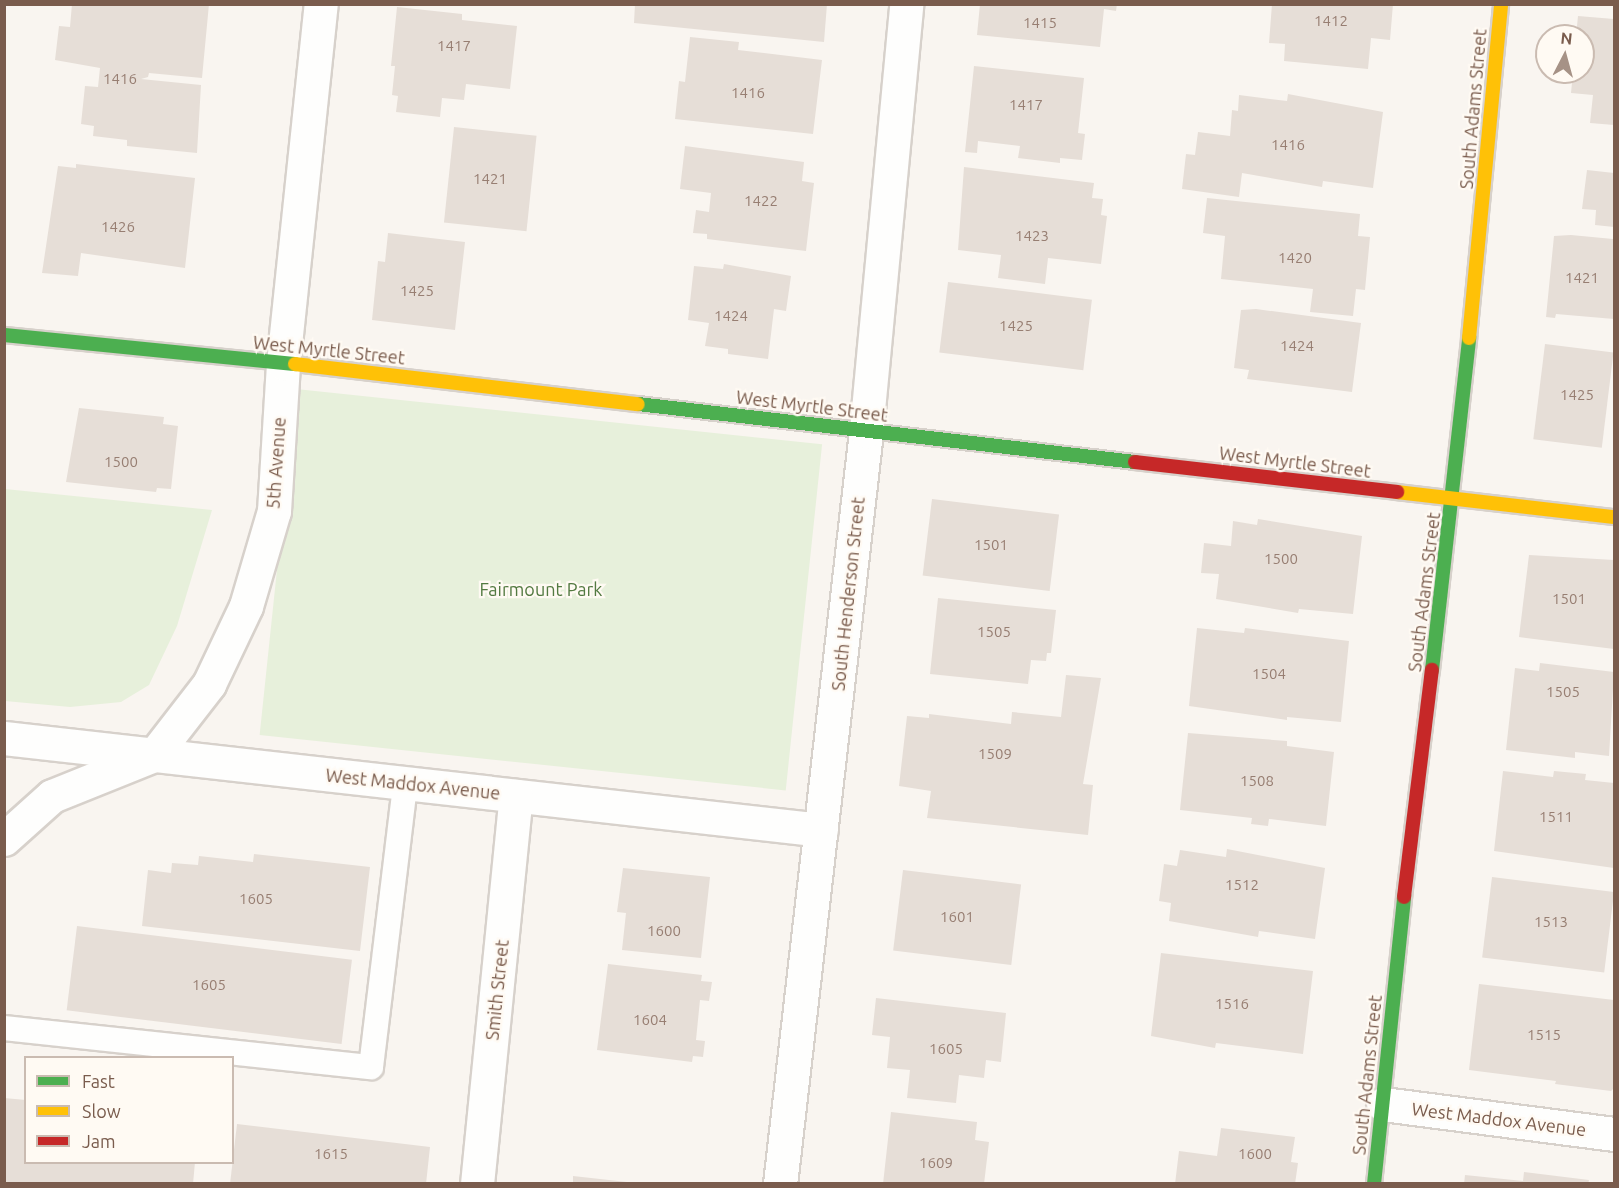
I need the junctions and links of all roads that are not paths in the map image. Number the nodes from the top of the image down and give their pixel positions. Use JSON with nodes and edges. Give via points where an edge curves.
{"nodes":[{"id":1,"x":321,"y":4,"type":"edge"},
{"id":2,"x":906,"y":4,"type":"edge"},
{"id":3,"x":1501,"y":4,"type":"edge"},
{"id":4,"x":4,"y":335,"type":"edge"},
{"id":5,"x":283,"y":363,"type":"junction"},
{"id":6,"x":866,"y":431,"type":"junction"},
{"id":7,"x":1454,"y":498,"type":"junction"},
{"id":8,"x":1614,"y":517,"type":"edge"},
{"id":9,"x":4,"y":738,"type":"edge"},
{"id":10,"x":154,"y":755,"type":"junction"},
{"id":11,"x":405,"y":783,"type":"junction"},
{"id":12,"x":516,"y":796,"type":"junction"},
{"id":13,"x":821,"y":830,"type":"junction"},
{"id":14,"x":4,"y":839,"type":"edge"},
{"id":15,"x":4,"y":1028,"type":"edge"},
{"id":16,"x":1383,"y":1104,"type":"junction"},
{"id":17,"x":1614,"y":1134,"type":"edge"},
{"id":18,"x":477,"y":1184,"type":"edge"},
{"id":19,"x":780,"y":1184,"type":"edge"},
{"id":20,"x":1374,"y":1184,"type":"edge"}],
"edges":[{"from":1,"to":5,"type":"street","name":"5th Avenue"},
{"from":2,"to":6,"type":"street","name":"South Henderson Street"},
{"from":3,"to":7,"type":"street","name":"South Adams Street"},
{"from":4,"to":5,"type":"street","name":"West Myrtle Street"},
{"from":5,"to":6,"type":"street","name":"West Myrtle Street"},
{"from":5,"to":10,"type":"street","name":"5th Avenue","via":[[274,511],[246,606],[208,684]]},
{"from":6,"to":7,"type":"street","name":"West Myrtle Street"},
{"from":6,"to":13,"type":"street","name":"South Henderson Street"},
{"from":7,"to":8,"type":"street","name":"West Myrtle Street"},
{"from":7,"to":16,"type":"street","name":"South Adams Street","via":[[1407,873]]},
{"from":9,"to":10,"type":"street","name":"West Maddox Avenue"},
{"from":10,"to":11,"type":"street","name":"West Maddox Avenue"},
{"from":10,"to":14,"type":"street","via":[[52,796]]},
{"from":11,"to":12,"type":"street","name":"West Maddox Avenue"},
{"from":11,"to":15,"type":"lane","via":[[371,1067]]},
{"from":12,"to":13,"type":"street","name":"West Maddox Avenue"},
{"from":12,"to":18,"type":"street","name":"Smith Street"},
{"from":13,"to":19,"type":"street","name":"South Henderson Street"},
{"from":16,"to":17,"type":"street","name":"West Maddox Avenue"},
{"from":16,"to":20,"type":"street","name":"South Adams Street"}]}
